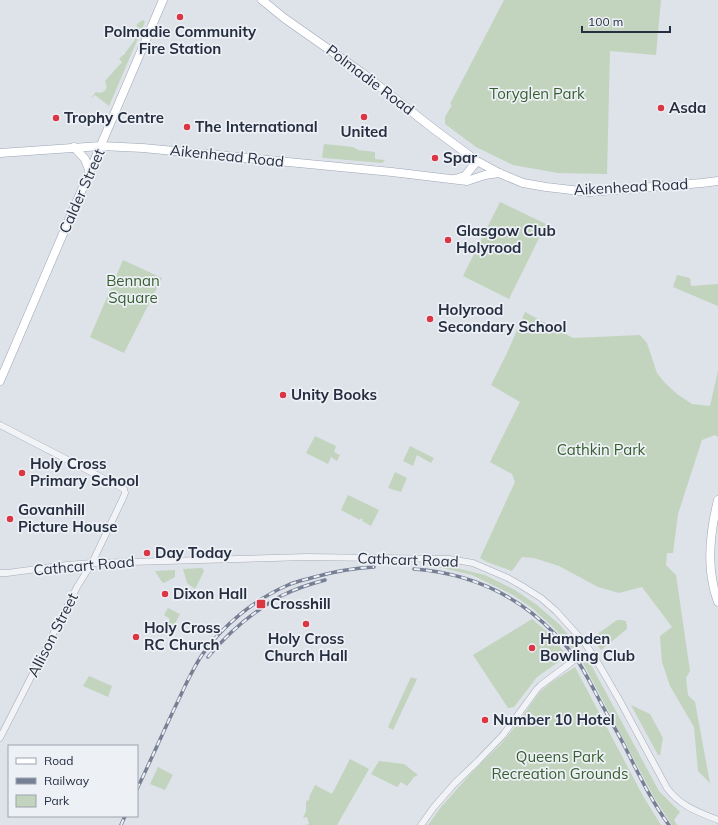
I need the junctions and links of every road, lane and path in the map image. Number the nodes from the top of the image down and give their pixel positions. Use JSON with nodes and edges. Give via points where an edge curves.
{"nodes":[{"id":1,"x":163,"y":0,"type":"edge"},
{"id":2,"x":262,"y":0,"type":"edge"},
{"id":3,"x":101,"y":146,"type":"junction"},
{"id":4,"x":74,"y":147,"type":"junction"},
{"id":5,"x":0,"y":153,"type":"edge"},
{"id":6,"x":477,"y":161,"type":"junction"},
{"id":7,"x":90,"y":172,"type":"junction"},
{"id":8,"x":498,"y":173,"type":"junction"},
{"id":9,"x":454,"y":179,"type":"junction"},
{"id":10,"x":718,"y":181,"type":"edge"},
{"id":11,"x":0,"y":381,"type":"edge"},
{"id":12,"x":0,"y":426,"type":"edge"},
{"id":13,"x":718,"y":500,"type":"edge"},
{"id":14,"x":92,"y":563,"type":"junction"},
{"id":15,"x":0,"y":573,"type":"edge"},
{"id":16,"x":718,"y":602,"type":"edge"},
{"id":17,"x":589,"y":649,"type":"junction"},
{"id":18,"x":0,"y":738,"type":"edge"},
{"id":19,"x":718,"y":820,"type":"edge"},
{"id":20,"x":421,"y":825,"type":"edge"}],
"edges":[{"from":1,"to":3,"type":"main road","name":"Calder Street"},
{"from":2,"to":6,"type":"main road","name":"Polmadie Road"},
{"from":3,"to":4,"type":"main road","name":"Aikenhead Road"},
{"from":3,"to":7,"type":"main road","name":"Calder Street"},
{"from":3,"to":9,"type":"main road","name":"Aikenhead Road","via":[[150,148]]},
{"from":4,"to":5,"type":"main road","name":"Aikenhead Road"},
{"from":4,"to":7,"type":"main road","via":[[85,159]]},
{"from":6,"to":8,"type":"main road","name":"Aikenhead Road"},
{"from":6,"to":9,"type":"main road","via":[[465,176]]},
{"from":7,"to":11,"type":"main road","name":"Calder Street"},
{"from":8,"to":9,"type":"main road","name":"Aikenhead Road","via":[[467,181]]},
{"from":8,"to":10,"type":"main road","name":"Aikenhead Road","via":[[523,183],[589,192]]},
{"from":12,"to":14,"type":"street","name":"Allison Street","via":[[124,489],[123,498]]},
{"from":13,"to":16,"type":"main road","via":[[710,568]]},
{"from":14,"to":15,"type":"street","name":"Cathcart Road"},
{"from":14,"to":17,"type":"street","name":"Cathcart Road","via":[[307,556],[449,559],[473,563],[533,592],[560,616]]},
{"from":14,"to":18,"type":"street","name":"Allison Street","via":[[77,587]]},
{"from":17,"to":19,"type":"street","name":"Cathcart Road","via":[[667,788],[683,804]]},
{"from":17,"to":20,"type":"street","bridge":true,"via":[[541,685],[503,735],[434,806]]}]}
